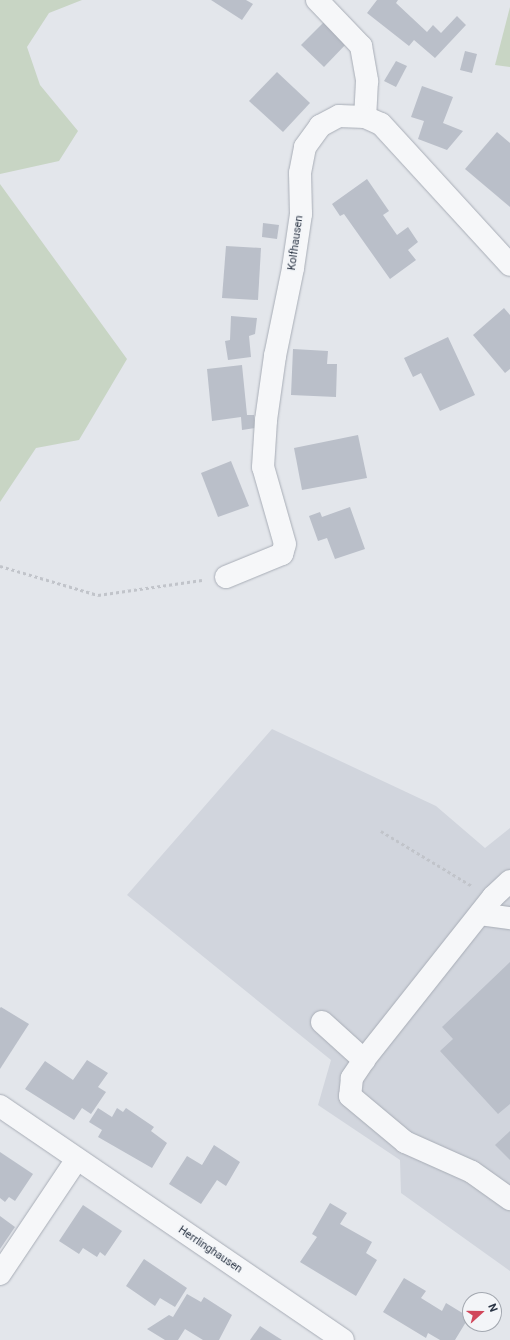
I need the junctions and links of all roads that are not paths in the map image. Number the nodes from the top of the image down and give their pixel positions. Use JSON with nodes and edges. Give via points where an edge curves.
{"nodes":[{"id":1,"x":317,"y":0,"type":"edge"},
{"id":2,"x":365,"y":117,"type":"junction"},
{"id":3,"x":510,"y":265,"type":"edge"},
{"id":4,"x":226,"y":577,"type":"road end"},
{"id":5,"x":510,"y":881,"type":"edge"},
{"id":6,"x":480,"y":914,"type":"junction"},
{"id":7,"x":510,"y":918,"type":"edge"},
{"id":8,"x":322,"y":1022,"type":"dead end"},
{"id":9,"x":364,"y":1060,"type":"junction"},
{"id":10,"x":0,"y":1106,"type":"edge"},
{"id":11,"x":77,"y":1159,"type":"junction"},
{"id":12,"x":510,"y":1199,"type":"edge"},
{"id":13,"x":0,"y":1274,"type":"edge"},
{"id":14,"x":343,"y":1340,"type":"edge"}],
"edges":[{"from":1,"to":2,"type":"street","via":[[360,46],[367,81]]},
{"from":2,"to":3,"type":"street","name":"Kolfhausen","via":[[381,124]]},
{"from":2,"to":4,"type":"street","name":"Kolfhausen","via":[[339,116],[320,126],[305,147],[300,173],[301,214],[275,356],[263,467],[285,544],[282,554]]},
{"from":5,"to":6,"type":"street"},
{"from":6,"to":7,"type":"street"},
{"from":6,"to":9,"type":"street"},
{"from":8,"to":9,"type":"street"},
{"from":9,"to":12,"type":"street","via":[[352,1078],[350,1096],[405,1142],[472,1172]]},
{"from":10,"to":11,"type":"street","name":"Herrlinghausen"},
{"from":11,"to":13,"type":"street"},
{"from":11,"to":14,"type":"street","name":"Herrlinghausen"}]}
